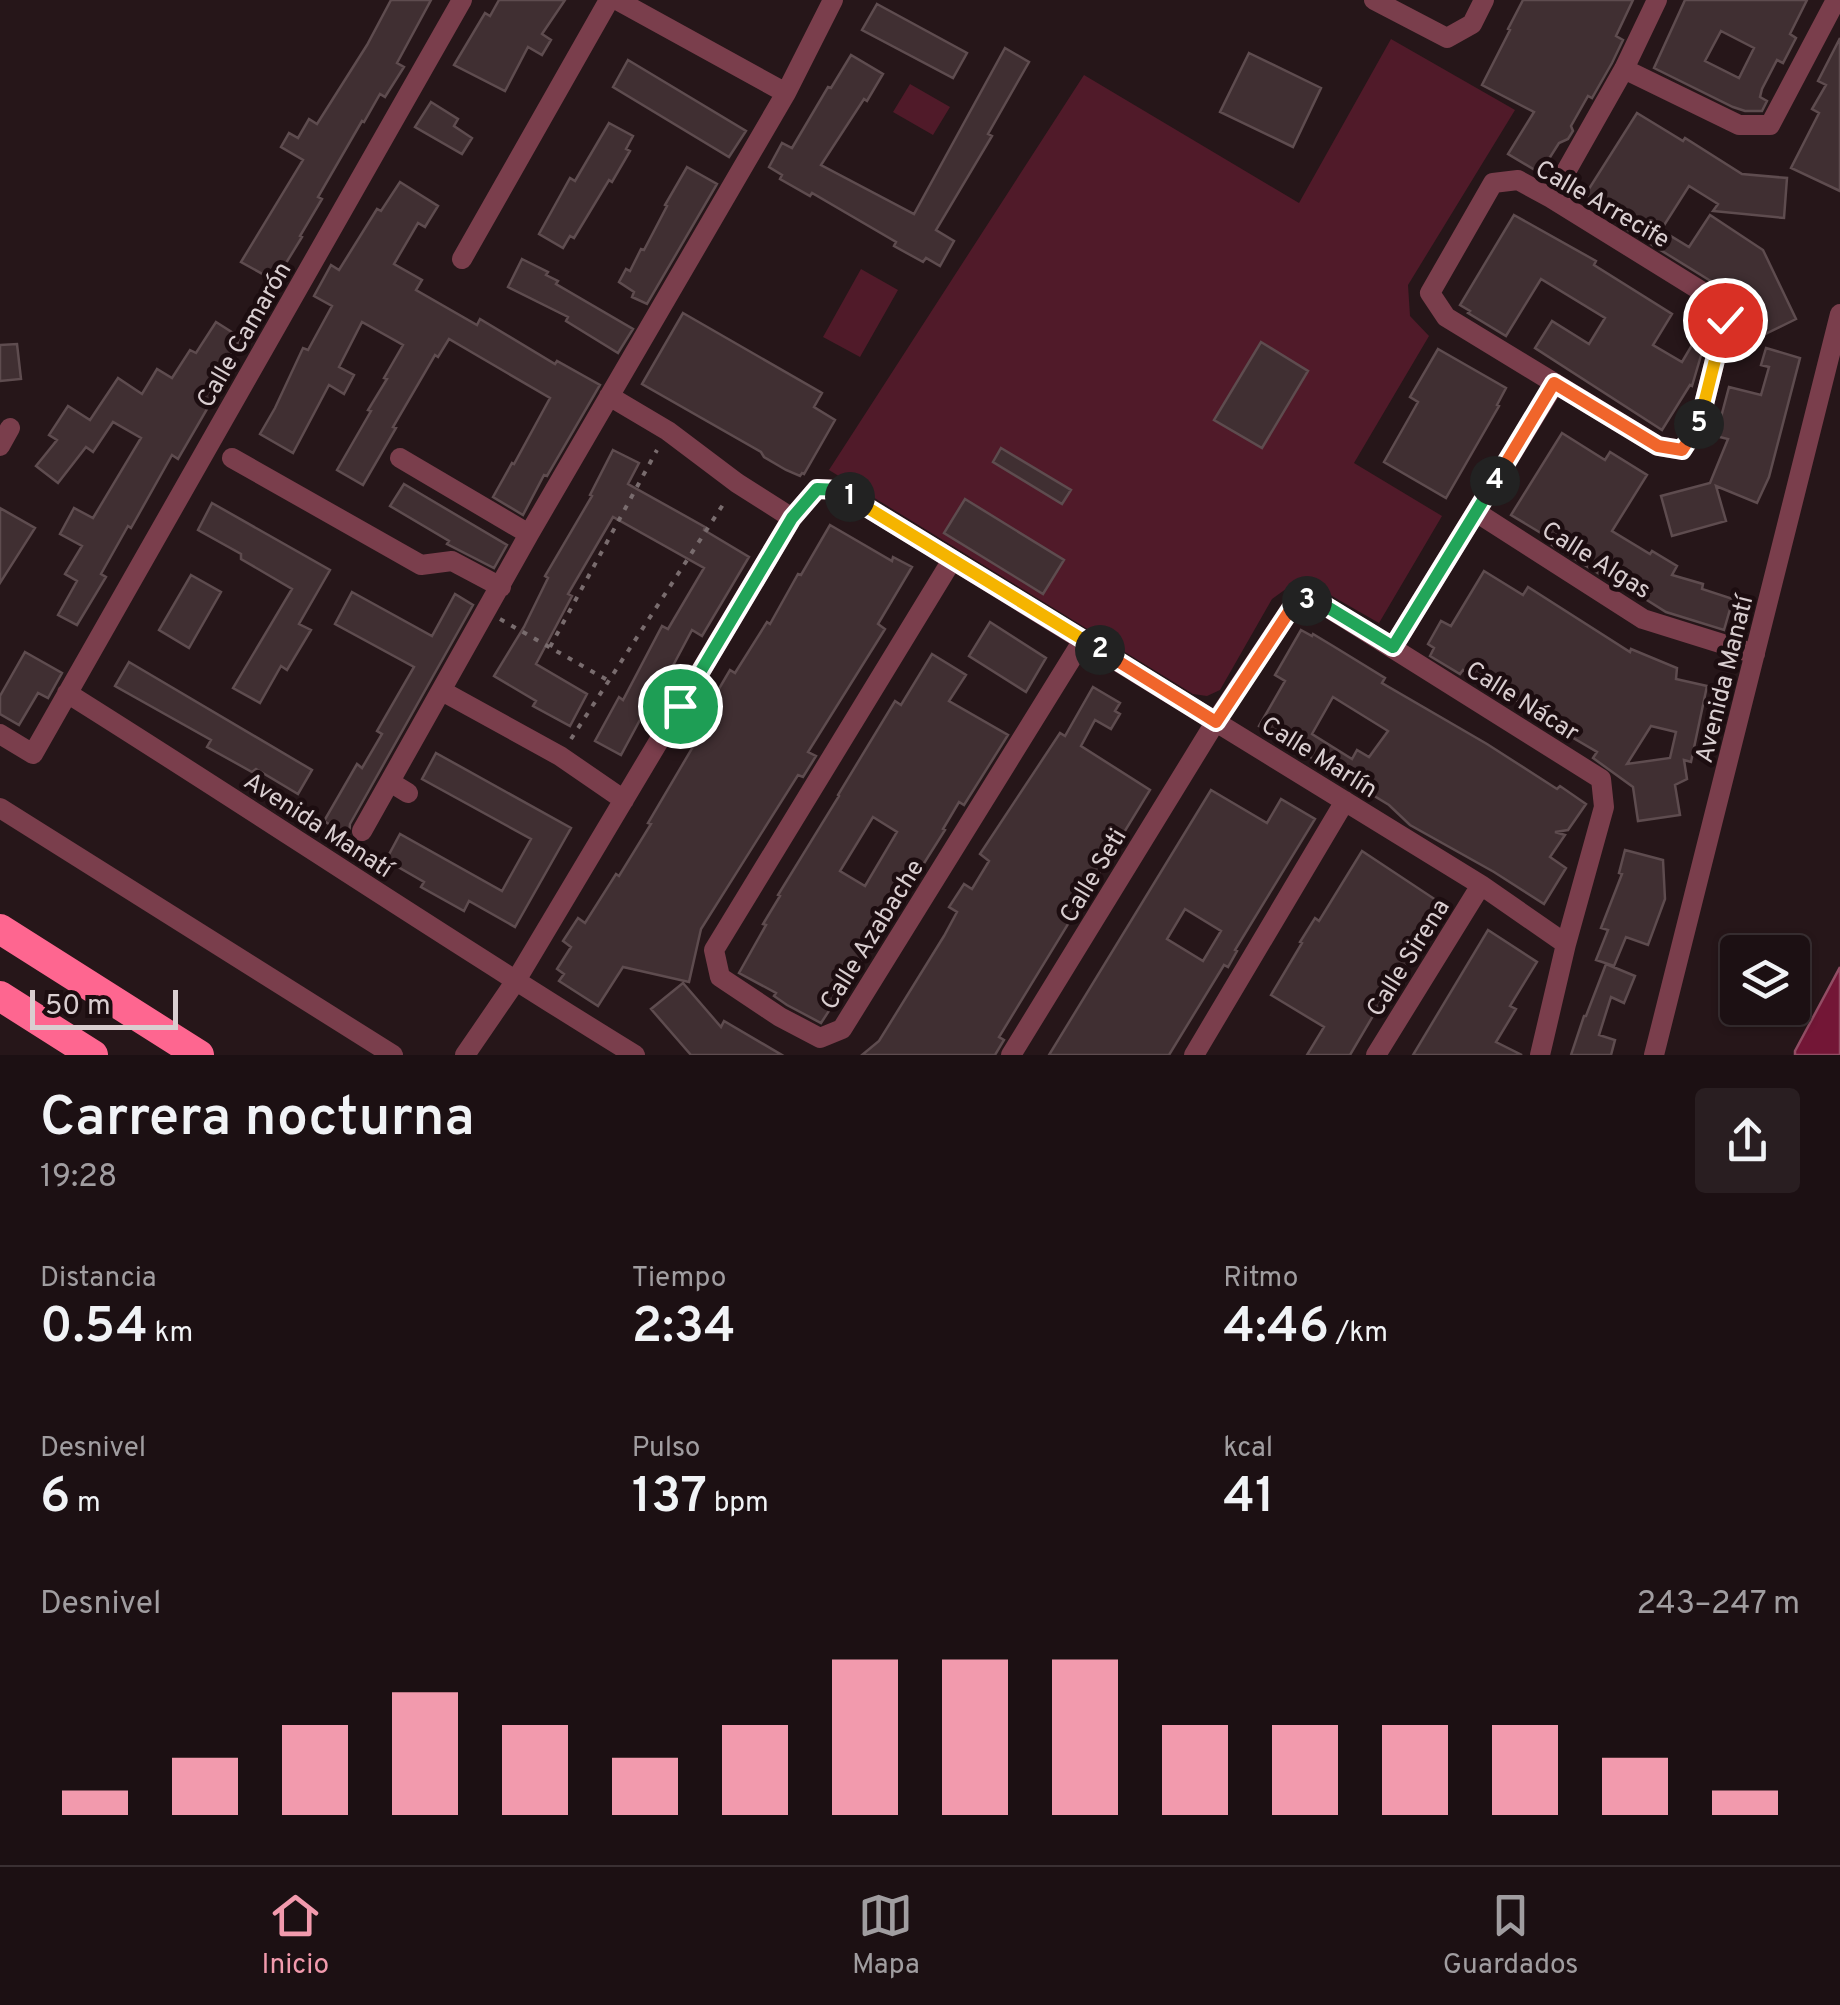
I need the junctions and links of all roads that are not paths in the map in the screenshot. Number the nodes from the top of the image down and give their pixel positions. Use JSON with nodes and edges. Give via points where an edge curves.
{"nodes":[{"id":1,"x":462,"y":0,"type":"edge"},
{"id":2,"x":609,"y":0,"type":"edge"},
{"id":3,"x":617,"y":0,"type":"edge"},
{"id":4,"x":833,"y":0,"type":"edge"},
{"id":5,"x":1374,"y":0,"type":"edge"},
{"id":6,"x":1484,"y":0,"type":"edge"},
{"id":7,"x":1657,"y":0,"type":"edge"},
{"id":8,"x":1836,"y":0,"type":"edge"},
{"id":9,"x":1624,"y":69,"type":"junction"},
{"id":10,"x":786,"y":92,"type":"junction"},
{"id":11,"x":1551,"y":198,"type":"junction"},
{"id":12,"x":462,"y":258,"type":"dead end"},
{"id":13,"x":1840,"y":314,"type":"edge"},
{"id":14,"x":1554,"y":383,"type":"junction"},
{"id":15,"x":608,"y":396,"type":"junction"},
{"id":16,"x":232,"y":458,"type":"dead end"},
{"id":17,"x":400,"y":458,"type":"dead end"},
{"id":18,"x":1476,"y":512,"type":"junction"},
{"id":19,"x":792,"y":518,"type":"junction"},
{"id":20,"x":530,"y":534,"type":"junction"},
{"id":21,"x":952,"y":560,"type":"junction"},
{"id":22,"x":501,"y":587,"type":"junction"},
{"id":23,"x":1084,"y":640,"type":"junction"},
{"id":24,"x":1393,"y":647,"type":"junction"},
{"id":25,"x":1754,"y":654,"type":"junction"},
{"id":26,"x":442,"y":691,"type":"junction"},
{"id":27,"x":67,"y":693,"type":"junction"},
{"id":28,"x":1216,"y":722,"type":"junction"},
{"id":29,"x":0,"y":734,"type":"edge"},
{"id":30,"x":624,"y":800,"type":"junction"},
{"id":31,"x":1345,"y":801,"type":"junction"},
{"id":32,"x":0,"y":808,"type":"edge"},
{"id":33,"x":362,"y":831,"type":"dead end"},
{"id":34,"x":1480,"y":885,"type":"junction"},
{"id":35,"x":0,"y":929,"type":"edge"},
{"id":36,"x":1566,"y":944,"type":"junction"},
{"id":37,"x":515,"y":982,"type":"junction"},
{"id":38,"x":0,"y":996,"type":"edge"},
{"id":39,"x":93,"y":1055,"type":"edge"},
{"id":40,"x":198,"y":1055,"type":"edge"},
{"id":41,"x":394,"y":1055,"type":"edge"},
{"id":42,"x":465,"y":1055,"type":"edge"},
{"id":43,"x":635,"y":1055,"type":"edge"},
{"id":44,"x":1012,"y":1055,"type":"edge"},
{"id":45,"x":1194,"y":1055,"type":"edge"},
{"id":46,"x":1376,"y":1055,"type":"edge"},
{"id":47,"x":1540,"y":1055,"type":"edge"},
{"id":48,"x":1654,"y":1055,"type":"edge"}],
"edges":[{"from":1,"to":27,"type":"street","name":"Calle Camarón"},
{"from":2,"to":12,"type":"street"},
{"from":3,"to":10,"type":"street"},
{"from":4,"to":10,"type":"street"},
{"from":5,"to":6,"type":"street","via":[[1447,38],[1472,24]]},
{"from":7,"to":9,"type":"street"},
{"from":8,"to":9,"type":"street","via":[[1770,125],[1739,124]]},
{"from":9,"to":11,"type":"street"},
{"from":10,"to":15,"type":"street"},
{"from":11,"to":14,"type":"street","name":"Calle Arrecife","via":[[1518,180],[1493,184],[1430,293],[1446,317]]},
{"from":11,"to":14,"type":"street","name":"Calle Arrecife","via":[[1714,299],[1725,320],[1699,424],[1682,450],[1658,446]]},
{"from":13,"to":25,"type":"street","name":"Avenida Manatí"},
{"from":14,"to":18,"type":"street"},
{"from":15,"to":19,"type":"street"},
{"from":15,"to":20,"type":"street"},
{"from":16,"to":22,"type":"street","via":[[421,565],[452,561]]},
{"from":17,"to":20,"type":"street"},
{"from":18,"to":24,"type":"street"},
{"from":18,"to":25,"type":"street","name":"Calle Algas","via":[[1643,618]]},
{"from":19,"to":21,"type":"street","name":"Calle Marlín","via":[[817,489],[839,490]]},
{"from":19,"to":30,"type":"street","name":"Calle Marlín"},
{"from":20,"to":22,"type":"street"},
{"from":21,"to":23,"type":"street","name":"Calle Marlín"},
{"from":21,"to":23,"type":"street","name":"Calle Azabache","via":[[714,950],[720,977],[780,1018],[820,1038],[842,1029]]},
{"from":22,"to":26,"type":"street"},
{"from":23,"to":28,"type":"street","name":"Calle Marlín"},
{"from":24,"to":28,"type":"street","name":"Calle Nácar","via":[[1319,602],[1296,601]]},
{"from":24,"to":36,"type":"street","name":"Calle Nácar","via":[[1601,779],[1604,807]]},
{"from":25,"to":48,"type":"street","name":"Avenida Manatí"},
{"from":26,"to":30,"type":"street"},
{"from":26,"to":33,"type":"street","via":[[399,788]]},
{"from":27,"to":29,"type":"street","via":[[33,754]]},
{"from":27,"to":37,"type":"street","name":"Avenida Manatí"},
{"from":28,"to":31,"type":"street","name":"Calle Marlín"},
{"from":28,"to":44,"type":"street","name":"Calle Seti"},
{"from":30,"to":37,"type":"street","name":"Calle Marlín"},
{"from":31,"to":34,"type":"street","name":"Calle Marlín"},
{"from":31,"to":45,"type":"street"},
{"from":32,"to":41,"type":"street"},
{"from":34,"to":36,"type":"street","name":"Calle Marlín"},
{"from":34,"to":46,"type":"street","name":"Calle Sirena"},
{"from":35,"to":40,"type":"highway"},
{"from":36,"to":47,"type":"street","name":"Calle Nácar"},
{"from":37,"to":42,"type":"street","name":"Calle Marlín"},
{"from":37,"to":43,"type":"street","name":"Avenida Manatí"},
{"from":38,"to":39,"type":"highway"}]}
